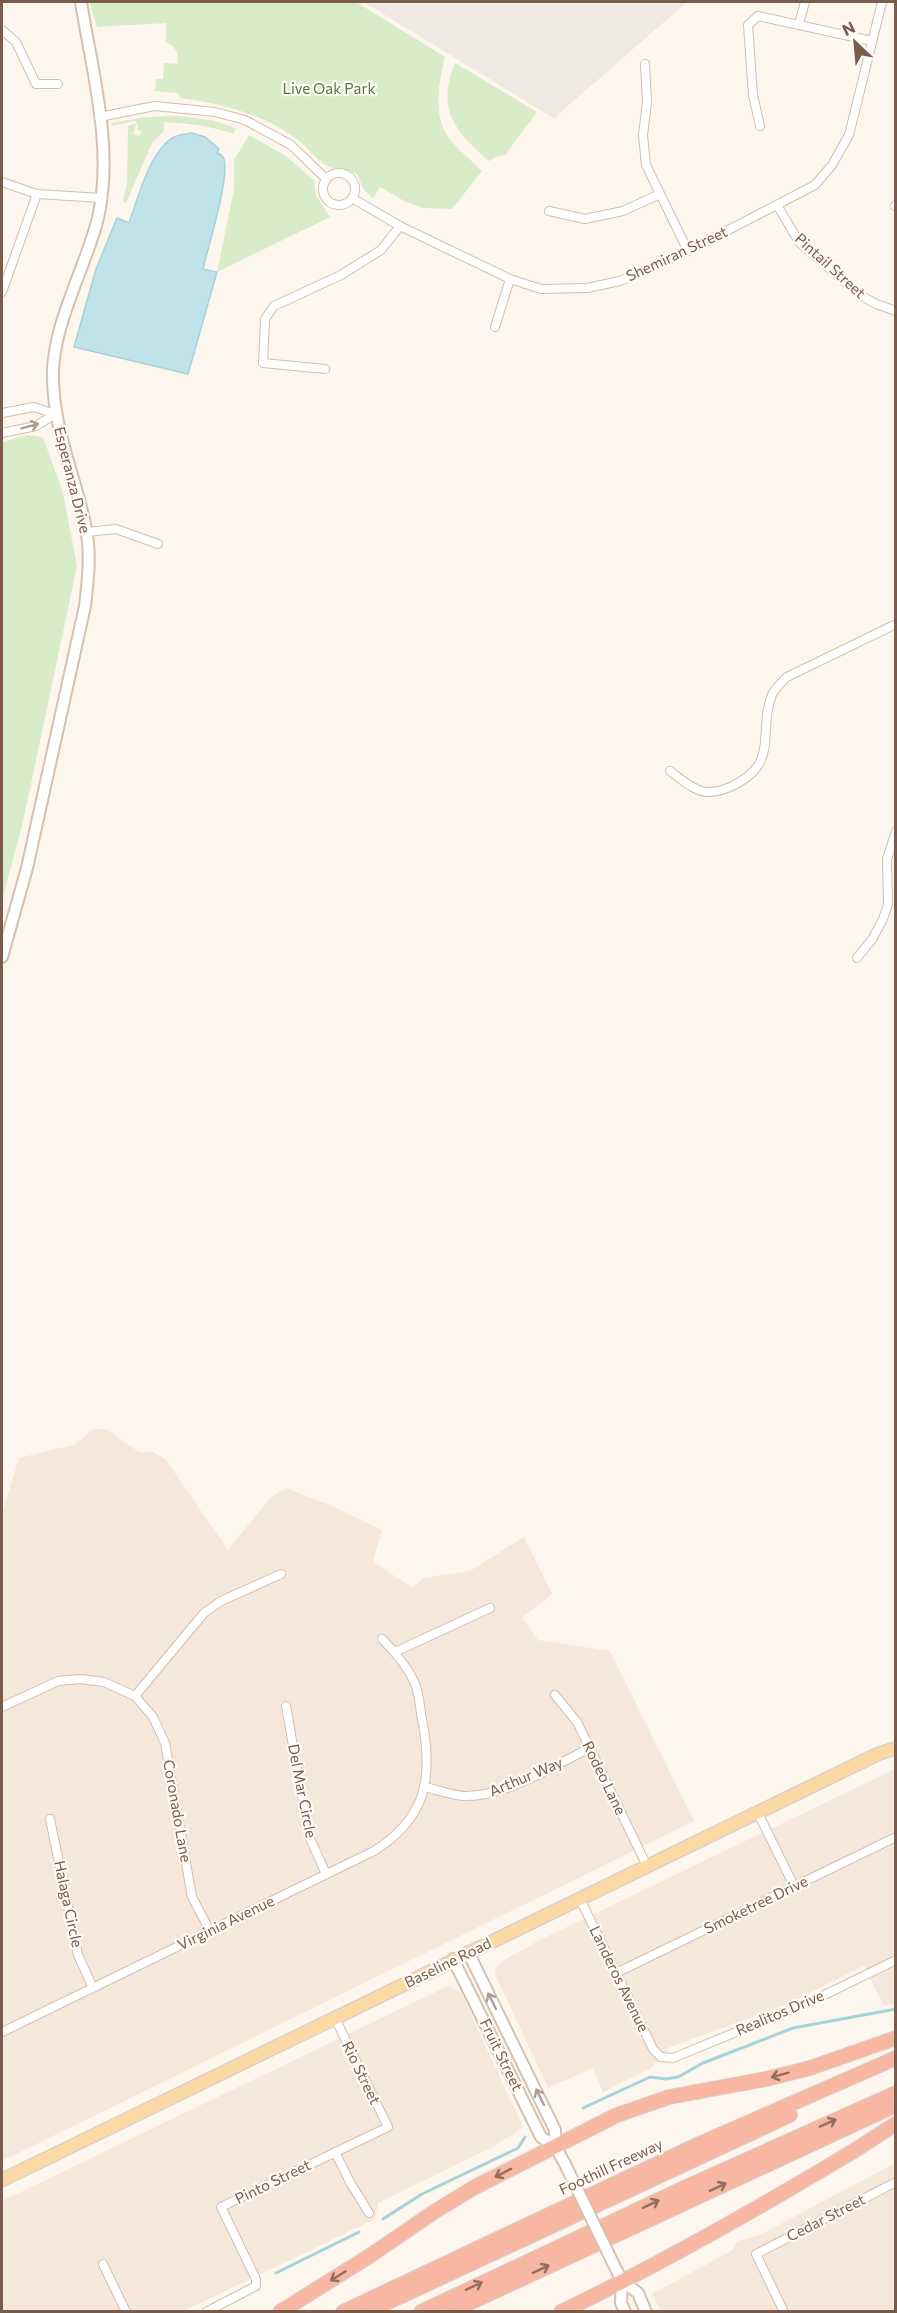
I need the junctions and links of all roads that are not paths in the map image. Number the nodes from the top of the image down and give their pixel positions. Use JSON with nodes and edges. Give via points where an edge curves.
{"nodes":[{"id":1,"x":81,"y":2,"type":"edge"},
{"id":2,"x":805,"y":2,"type":"edge"},
{"id":3,"x":882,"y":2,"type":"edge"},
{"id":4,"x":799,"y":24,"type":"junction"},
{"id":5,"x":2,"y":30,"type":"edge"},
{"id":6,"x":872,"y":41,"type":"junction"},
{"id":7,"x":645,"y":64,"type":"dead end"},
{"id":8,"x":58,"y":84,"type":"dead end"},
{"id":9,"x":99,"y":117,"type":"junction"},
{"id":10,"x":760,"y":126,"type":"dead end"},
{"id":11,"x":326,"y":179,"type":"junction"},
{"id":12,"x":2,"y":182,"type":"edge"},
{"id":13,"x":37,"y":194,"type":"junction"},
{"id":14,"x":660,"y":194,"type":"junction"},
{"id":15,"x":102,"y":198,"type":"junction"},
{"id":16,"x":352,"y":198,"type":"junction"},
{"id":17,"x":777,"y":205,"type":"junction"},
{"id":18,"x":549,"y":211,"type":"dead end"},
{"id":19,"x":400,"y":226,"type":"junction"},
{"id":20,"x":688,"y":250,"type":"junction"},
{"id":21,"x":510,"y":279,"type":"junction"},
{"id":22,"x":2,"y":292,"type":"edge"},
{"id":23,"x":896,"y":311,"type":"edge"},
{"id":24,"x":495,"y":327,"type":"dead end"},
{"id":25,"x":325,"y":369,"type":"dead end"},
{"id":26,"x":2,"y":413,"type":"edge"},
{"id":27,"x":55,"y":414,"type":"junction"},
{"id":28,"x":2,"y":432,"type":"edge"},
{"id":29,"x":87,"y":532,"type":"junction"},
{"id":30,"x":158,"y":544,"type":"dead end"},
{"id":31,"x":896,"y":624,"type":"edge"},
{"id":32,"x":670,"y":771,"type":"dead end"},
{"id":33,"x":896,"y":831,"type":"edge"},
{"id":34,"x":2,"y":957,"type":"edge"},
{"id":35,"x":857,"y":958,"type":"dead end"},
{"id":36,"x":281,"y":1574,"type":"dead end"},
{"id":37,"x":490,"y":1608,"type":"dead end"},
{"id":38,"x":382,"y":1639,"type":"dead end"},
{"id":39,"x":394,"y":1652,"type":"junction"},
{"id":40,"x":555,"y":1695,"type":"dead end"},
{"id":41,"x":135,"y":1696,"type":"junction"},
{"id":42,"x":286,"y":1706,"type":"dead end"},
{"id":43,"x":2,"y":1707,"type":"edge"},
{"id":44,"x":590,"y":1748,"type":"junction"},
{"id":45,"x":896,"y":1748,"type":"edge"},
{"id":46,"x":425,"y":1787,"type":"junction"},
{"id":47,"x":758,"y":1812,"type":"junction"},
{"id":48,"x":50,"y":1819,"type":"dead end"},
{"id":49,"x":896,"y":1837,"type":"edge"},
{"id":50,"x":646,"y":1866,"type":"junction"},
{"id":51,"x":326,"y":1874,"type":"junction"},
{"id":52,"x":794,"y":1886,"type":"junction"},
{"id":53,"x":580,"y":1899,"type":"junction"},
{"id":54,"x":210,"y":1931,"type":"junction"},
{"id":55,"x":468,"y":1952,"type":"junction"},
{"id":56,"x":453,"y":1959,"type":"junction"},
{"id":57,"x":896,"y":1960,"type":"edge"},
{"id":58,"x":616,"y":1973,"type":"junction"},
{"id":59,"x":93,"y":1988,"type":"junction"},
{"id":60,"x":335,"y":2019,"type":"junction"},
{"id":61,"x":2,"y":2032,"type":"edge"},
{"id":62,"x":896,"y":2038,"type":"edge"},
{"id":63,"x":661,"y":2057,"type":"joint"},
{"id":64,"x":896,"y":2058,"type":"edge"},
{"id":65,"x":896,"y":2067,"type":"edge"},
{"id":66,"x":896,"y":2093,"type":"edge"},
{"id":67,"x":896,"y":2105,"type":"edge"},
{"id":68,"x":896,"y":2124,"type":"edge"},
{"id":69,"x":388,"y":2127,"type":"joint"},
{"id":70,"x":555,"y":2146,"type":"junction"},
{"id":71,"x":335,"y":2152,"type":"junction"},
{"id":72,"x":2,"y":2180,"type":"edge"},
{"id":73,"x":896,"y":2182,"type":"edge"},
{"id":74,"x":369,"y":2213,"type":"dead end"},
{"id":75,"x":103,"y":2264,"type":"dead end"},
{"id":76,"x":622,"y":2281,"type":"junction"},
{"id":77,"x":126,"y":2312,"type":"edge"},
{"id":78,"x":206,"y":2312,"type":"edge"},
{"id":79,"x":280,"y":2312,"type":"edge"},
{"id":80,"x":343,"y":2312,"type":"edge"},
{"id":81,"x":367,"y":2312,"type":"edge"},
{"id":82,"x":421,"y":2312,"type":"edge"},
{"id":83,"x":450,"y":2312,"type":"edge"},
{"id":84,"x":561,"y":2312,"type":"edge"},
{"id":85,"x":625,"y":2312,"type":"edge"},
{"id":86,"x":646,"y":2312,"type":"edge"},
{"id":87,"x":784,"y":2312,"type":"edge"}],
"edges":[{"from":1,"to":9,"type":"main road","name":"Esperanza Drive"},
{"from":2,"to":4,"type":"street"},
{"from":3,"to":6,"type":"street","name":"Shemiran Street"},
{"from":4,"to":6,"type":"street"},
{"from":4,"to":10,"type":"street","via":[[758,16],[748,25],[753,95]]},
{"from":5,"to":8,"type":"street","via":[[16,42],[36,84]]},
{"from":6,"to":17,"type":"street","name":"Shemiran Street","via":[[849,135],[832,165],[814,185]]},
{"from":7,"to":14,"type":"street","via":[[646,165]]},
{"from":9,"to":11,"type":"street","name":"Shemiran Street","via":[[155,106],[215,112],[245,120],[291,145]]},
{"from":9,"to":15,"type":"main road","name":"Esperanza Drive","via":[[105,176]]},
{"from":11,"to":16,"type":"street","via":[[335,173],[349,176],[354,185]]},
{"from":11,"to":16,"type":"street","name":"Shemiran Street","via":[[323,189],[330,202],[341,205]]},
{"from":12,"to":13,"type":"street"},
{"from":13,"to":15,"type":"street"},
{"from":13,"to":22,"type":"street"},
{"from":14,"to":18,"type":"street","via":[[623,211],[585,219]]},
{"from":14,"to":20,"type":"street"},
{"from":15,"to":27,"type":"main road","name":"Esperanza Drive","via":[[57,345],[52,376]]},
{"from":16,"to":19,"type":"street","name":"Shemiran Street"},
{"from":17,"to":20,"type":"street","name":"Shemiran Street"},
{"from":17,"to":23,"type":"street","name":"Pintail Street","via":[[799,243],[860,295]]},
{"from":19,"to":21,"type":"street","name":"Shemiran Street"},
{"from":19,"to":25,"type":"street","via":[[381,250],[341,275],[274,306],[264,319],[263,363]]},
{"from":20,"to":21,"type":"street","name":"Shemiran Street","via":[[620,280],[587,288],[541,289]]},
{"from":21,"to":24,"type":"street"},
{"from":26,"to":27,"type":"street","via":[[34,407]]},
{"from":28,"to":27,"type":"street","one_way":true,"via":[[36,426]]},
{"from":27,"to":29,"type":"main road","name":"Esperanza Drive"},
{"from":29,"to":30,"type":"street","via":[[116,529]]},
{"from":29,"to":34,"type":"main road","name":"Esperanza Drive","via":[[85,606],[27,868]]},
{"from":31,"to":32,"type":"street","via":[[779,685],[772,694],[761,758],[745,780],[714,794],[693,789]]},
{"from":33,"to":35,"type":"street","via":[[887,859],[886,912]]},
{"from":36,"to":41,"type":"street","via":[[221,1601],[204,1613]]},
{"from":37,"to":39,"type":"street"},
{"from":38,"to":39,"type":"street","name":"Virginia Avenue"},
{"from":39,"to":46,"type":"street","name":"Virginia Avenue","via":[[416,1684],[428,1755]]},
{"from":40,"to":44,"type":"street","name":"Rodeo Lane","via":[[577,1722]]},
{"from":41,"to":43,"type":"street","via":[[104,1682],[80,1679],[58,1681]]},
{"from":41,"to":54,"type":"street","name":"Coronado Lane","via":[[153,1717],[165,1743],[192,1897]]},
{"from":42,"to":51,"type":"street","name":"Del Mar Circle","via":[[309,1836]]},
{"from":44,"to":46,"type":"street","name":"Arthur Way","via":[[485,1795],[463,1796]]},
{"from":44,"to":50,"type":"street","name":"Rodeo Lane"},
{"from":45,"to":47,"type":"main road","name":"Baseline Road"},
{"from":46,"to":51,"type":"street","name":"Virginia Avenue","via":[[411,1817],[395,1838]]},
{"from":47,"to":50,"type":"main road","name":"Baseline Road"},
{"from":47,"to":52,"type":"street"},
{"from":48,"to":59,"type":"street","name":"Halaga Circle","via":[[78,1955]]},
{"from":49,"to":52,"type":"street","name":"Smoketree Drive"},
{"from":50,"to":53,"type":"main road","name":"Baseline Road"},
{"from":51,"to":54,"type":"street","name":"Virginia Avenue"},
{"from":52,"to":58,"type":"street","name":"Smoketree Drive"},
{"from":53,"to":55,"type":"main road","name":"Baseline Road"},
{"from":53,"to":58,"type":"street","name":"Landeros Avenue"},
{"from":54,"to":59,"type":"street","name":"Virginia Avenue"},
{"from":55,"to":56,"type":"main road","name":"Baseline Road"},
{"from":70,"to":55,"type":"main road","name":"Fruit Street","one_way":true,"via":[[555,2130]]},
{"from":56,"to":60,"type":"main road","name":"Baseline Road"},
{"from":56,"to":70,"type":"main road","name":"Fruit Street","via":[[542,2137]]},
{"from":57,"to":63,"type":"street","name":"Realitos Drive","via":[[814,2000],[673,2058]]},
{"from":58,"to":63,"type":"street","name":"Landeros Avenue","via":[[653,2049]]},
{"from":59,"to":61,"type":"street","name":"Virginia Avenue"},
{"from":60,"to":69,"type":"street","name":"Rio Street"},
{"from":60,"to":72,"type":"main road","name":"Baseline Road"},
{"from":62,"to":70,"type":"highway","one_way":true,"via":[[810,2068],[643,2104]]},
{"from":64,"to":80,"type":"highway","name":"Foothill Freeway","via":[[686,2150]]},
{"from":65,"to":81,"type":"highway"},
{"from":82,"to":66,"type":"highway","one_way":true},
{"from":83,"to":67,"type":"highway","one_way":true},
{"from":68,"to":76,"type":"highway"},
{"from":69,"to":71,"type":"street","name":"Pinto Street"},
{"from":70,"to":76,"type":"main road","name":"Fruit Street","bridge":true},
{"from":70,"to":79,"type":"highway","one_way":true,"via":[[475,2187]]},
{"from":71,"to":74,"type":"street"},
{"from":71,"to":78,"type":"street","name":"Pinto Street","via":[[221,2207],[256,2286]]},
{"from":73,"to":87,"type":"street","name":"Cedar Street","via":[[756,2254]]},
{"from":75,"to":77,"type":"street"},
{"from":76,"to":84,"type":"highway"},
{"from":76,"to":85,"type":"main road","name":"Fruit Street","via":[[621,2303]]},
{"from":76,"to":86,"type":"main road","name":"Fruit Street","via":[[638,2293]]}]}
